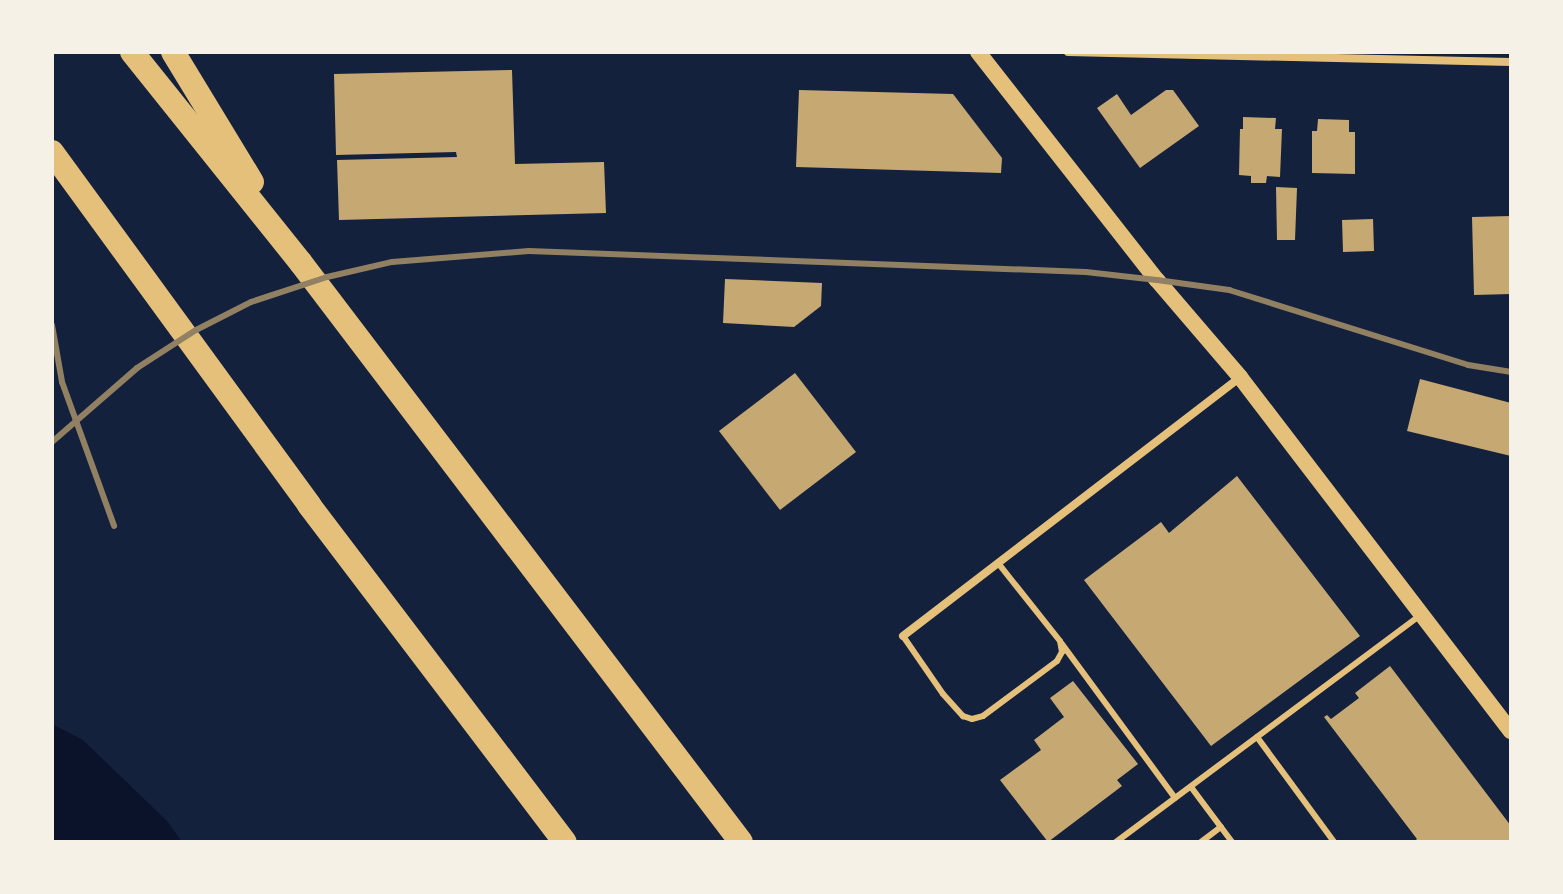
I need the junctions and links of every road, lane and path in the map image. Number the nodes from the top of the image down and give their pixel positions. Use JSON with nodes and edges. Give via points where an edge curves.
{"nodes":[{"id":1,"x":132,"y":52,"type":"edge"},
{"id":2,"x":173,"y":52,"type":"edge"},
{"id":3,"x":978,"y":52,"type":"edge"},
{"id":4,"x":1068,"y":52,"type":"edge"},
{"id":5,"x":1439,"y":56,"type":"edge"},
{"id":6,"x":1511,"y":62,"type":"edge"},
{"id":7,"x":52,"y":152,"type":"edge"},
{"id":8,"x":52,"y":164,"type":"edge"},
{"id":9,"x":85,"y":197,"type":"junction"},
{"id":10,"x":301,"y":263,"type":"junction"},
{"id":11,"x":1240,"y":377,"type":"junction"},
{"id":12,"x":998,"y":563,"type":"junction"},
{"id":13,"x":1422,"y":614,"type":"junction"},
{"id":14,"x":903,"y":636,"type":"joint"},
{"id":15,"x":1060,"y":641,"type":"junction"},
{"id":16,"x":1511,"y":731,"type":"edge"},
{"id":17,"x":1257,"y":737,"type":"junction"},
{"id":18,"x":1191,"y":787,"type":"junction"},
{"id":19,"x":1175,"y":798,"type":"junction"},
{"id":20,"x":1221,"y":827,"type":"junction"},
{"id":21,"x":565,"y":842,"type":"edge"},
{"id":22,"x":741,"y":842,"type":"edge"},
{"id":23,"x":1116,"y":842,"type":"edge"},
{"id":24,"x":1201,"y":842,"type":"edge"},
{"id":25,"x":1232,"y":842,"type":"edge"},
{"id":26,"x":1334,"y":842,"type":"edge"}],
"edges":[{"from":1,"to":10,"type":"highway"},
{"from":2,"to":10,"type":"highway"},
{"from":3,"to":11,"type":"main road"},
{"from":4,"to":5,"type":"street"},
{"from":5,"to":6,"type":"street"},
{"from":7,"to":9,"type":"highway"},
{"from":8,"to":9,"type":"highway"},
{"from":9,"to":21,"type":"highway","via":[[309,505]]},
{"from":10,"to":22,"type":"highway"},
{"from":11,"to":12,"type":"street"},
{"from":11,"to":13,"type":"main road"},
{"from":12,"to":14,"type":"street"},
{"from":12,"to":15,"type":"lane"},
{"from":13,"to":16,"type":"main road"},
{"from":13,"to":17,"type":"lane"},
{"from":14,"to":15,"type":"lane","via":[[943,694],[972,719],[1057,661]]},
{"from":15,"to":19,"type":"lane"},
{"from":17,"to":18,"type":"lane"},
{"from":17,"to":26,"type":"lane"},
{"from":18,"to":19,"type":"lane"},
{"from":18,"to":20,"type":"lane"},
{"from":19,"to":23,"type":"lane"},
{"from":20,"to":24,"type":"lane"},
{"from":20,"to":25,"type":"lane"}]}
